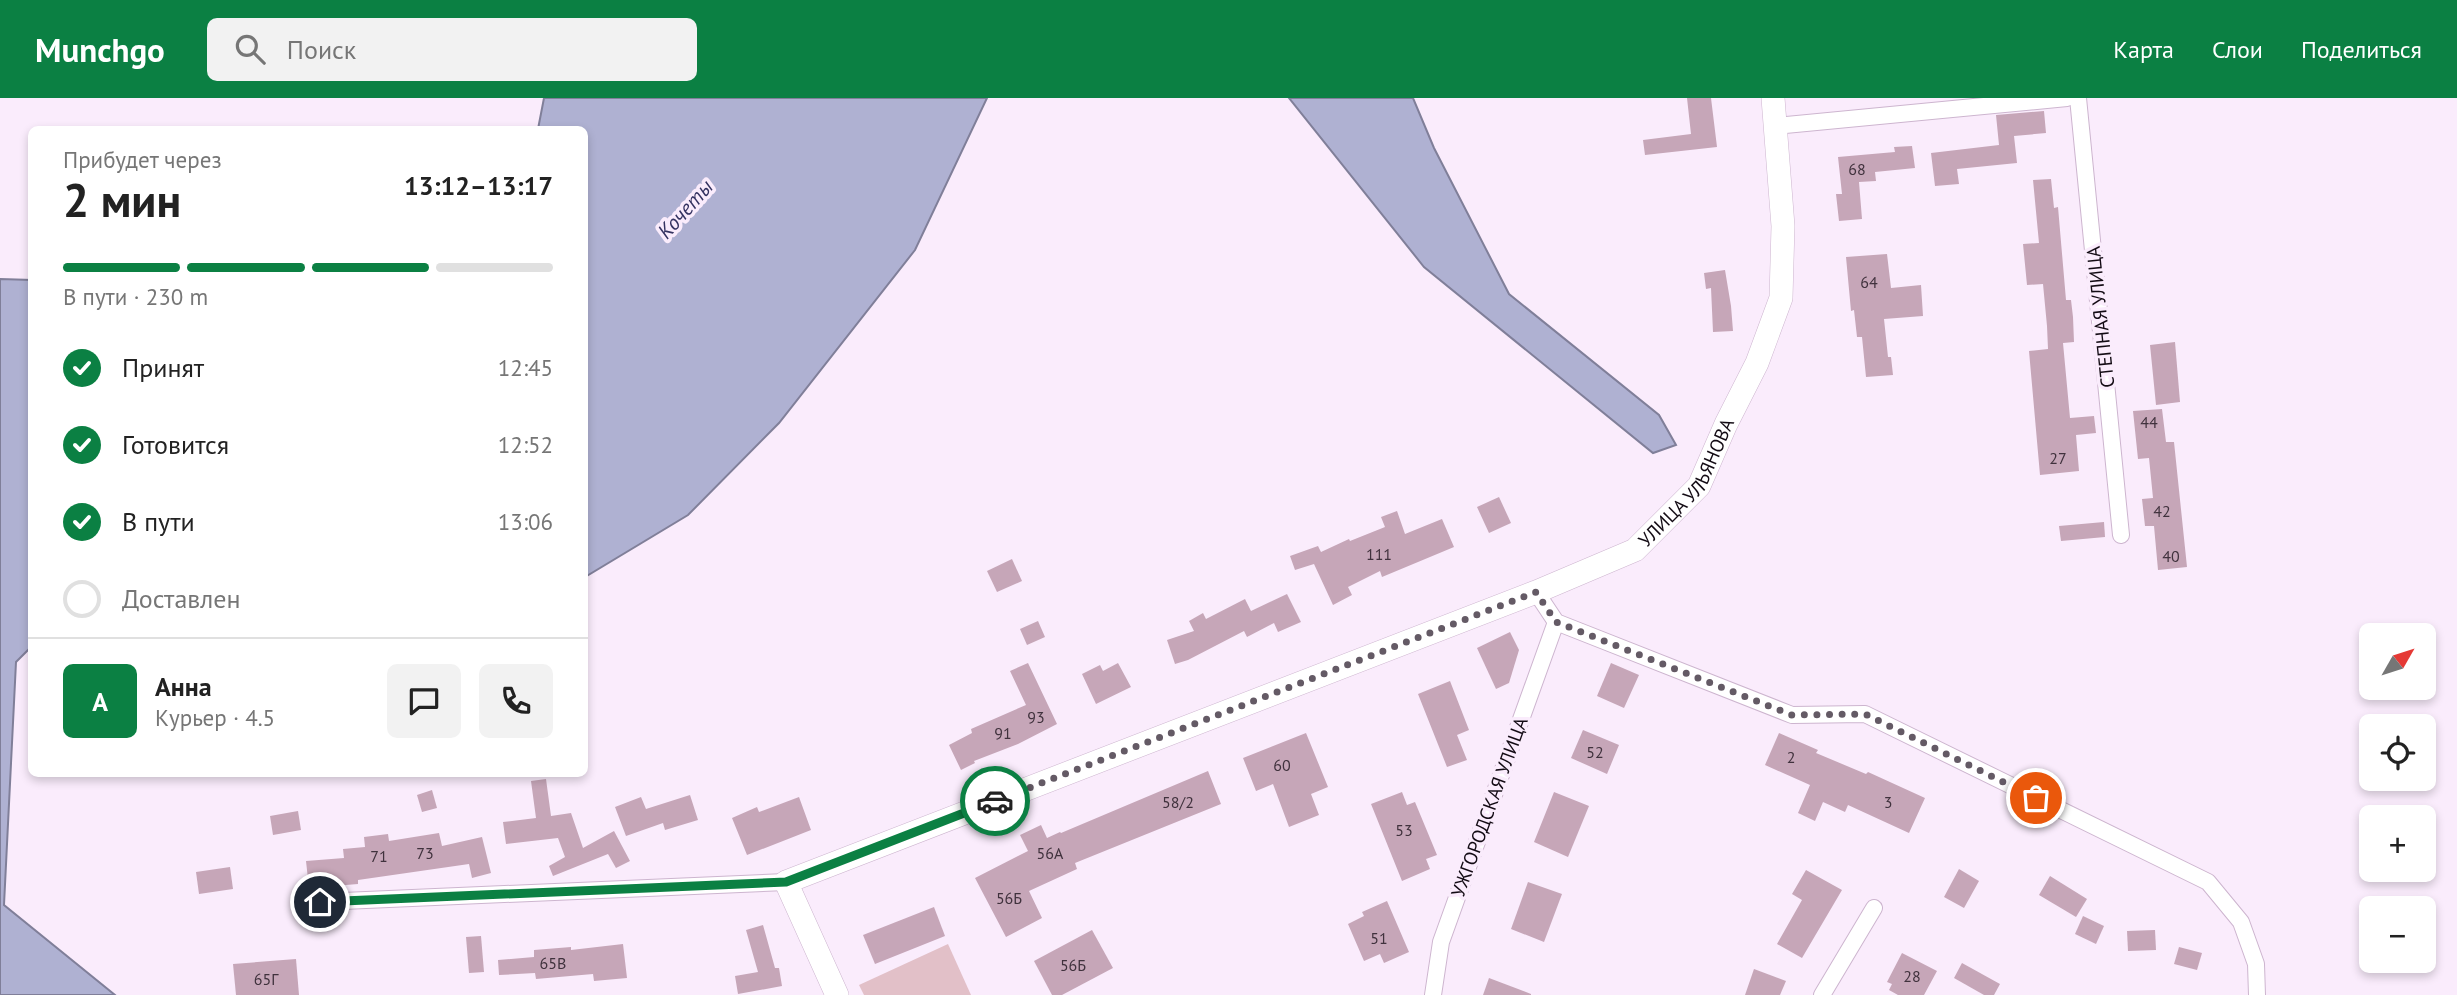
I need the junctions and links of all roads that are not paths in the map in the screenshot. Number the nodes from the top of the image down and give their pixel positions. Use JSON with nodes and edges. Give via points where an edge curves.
{"nodes":[{"id":1,"x":1773,"y":98,"type":"edge"},
{"id":2,"x":2067,"y":98,"type":"edge"},
{"id":3,"x":2078,"y":98,"type":"edge"},
{"id":4,"x":1776,"y":126,"type":"junction"},
{"id":5,"x":2122,"y":535,"type":"dead end"},
{"id":6,"x":1536,"y":592,"type":"junction"},
{"id":7,"x":1556,"y":622,"type":"junction"},
{"id":8,"x":786,"y":882,"type":"junction"},
{"id":9,"x":320,"y":902,"type":"dead end"},
{"id":10,"x":1874,"y":908,"type":"dead end"},
{"id":11,"x":837,"y":995,"type":"edge"},
{"id":12,"x":1433,"y":995,"type":"edge"},
{"id":13,"x":1822,"y":995,"type":"edge"},
{"id":14,"x":2257,"y":995,"type":"edge"}],
"edges":[{"from":1,"to":4,"type":"street","name":"УЛИЦА УЛЬЯНОВА"},
{"from":2,"to":4,"type":"street"},
{"from":3,"to":5,"type":"street","name":"СТЕПНАЯ УЛИЦА"},
{"from":4,"to":6,"type":"street","name":"УЛИЦА УЛЬЯНОВА","via":[[1783,226],[1781,298],[1757,363],[1699,486],[1635,550]]},
{"from":6,"to":7,"type":"street"},
{"from":6,"to":8,"type":"street","name":"УЛИЦА УЛЬЯНОВА"},
{"from":7,"to":12,"type":"street","name":"УЖГОРОДСКАЯ УЛИЦА","via":[[1441,942]]},
{"from":7,"to":14,"type":"street","via":[[1792,715],[1865,714],[2208,882],[2241,922],[2256,964]]},
{"from":8,"to":9,"type":"street","name":"УЛИЦА УЛЬЯНОВА"},
{"from":8,"to":11,"type":"street"},
{"from":10,"to":13,"type":"street"}]}
